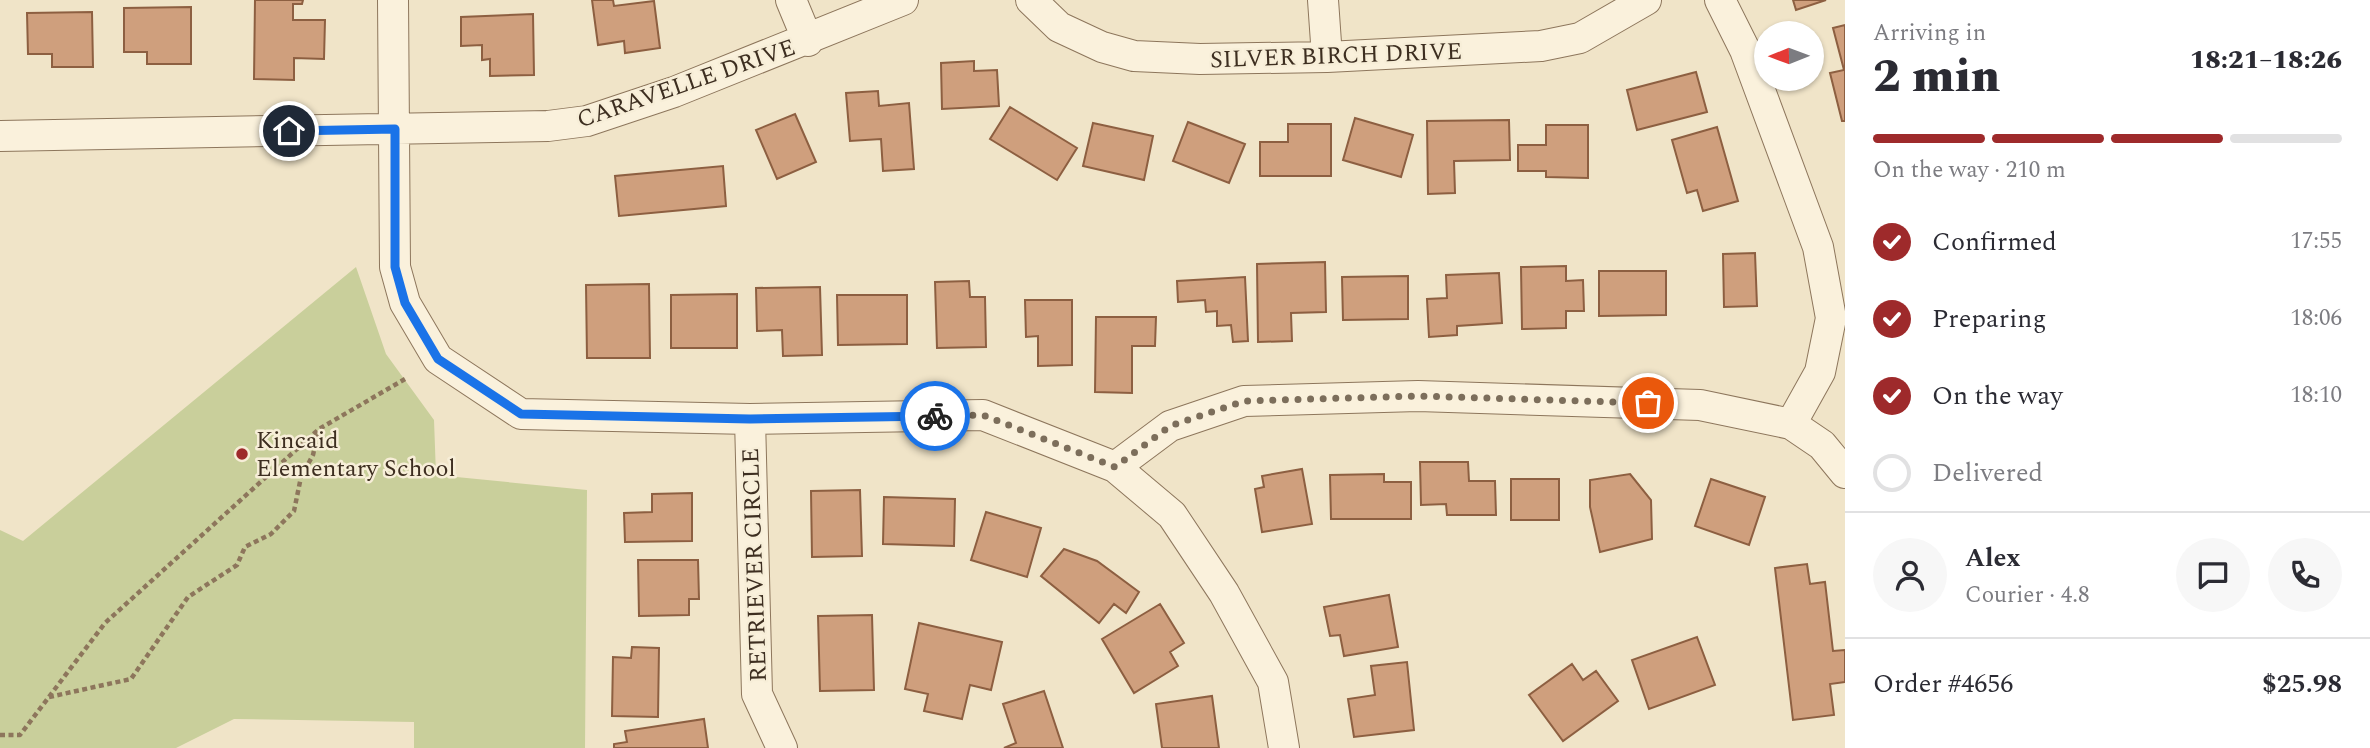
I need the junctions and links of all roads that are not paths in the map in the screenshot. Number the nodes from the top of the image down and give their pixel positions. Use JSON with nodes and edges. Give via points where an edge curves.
{"nodes":[{"id":1,"x":393,"y":0,"type":"edge"},
{"id":2,"x":791,"y":0,"type":"edge"},
{"id":3,"x":902,"y":0,"type":"edge"},
{"id":4,"x":1031,"y":0,"type":"edge"},
{"id":5,"x":1323,"y":0,"type":"edge"},
{"id":6,"x":1646,"y":0,"type":"edge"},
{"id":7,"x":1720,"y":0,"type":"edge"},
{"id":8,"x":808,"y":41,"type":"junction"},
{"id":9,"x":1327,"y":57,"type":"junction"},
{"id":10,"x":395,"y":129,"type":"junction"},
{"id":11,"x":0,"y":136,"type":"edge"},
{"id":12,"x":750,"y":419,"type":"junction"},
{"id":13,"x":1791,"y":424,"type":"junction"},
{"id":14,"x":1115,"y":467,"type":"junction"},
{"id":15,"x":1845,"y":473,"type":"edge"},
{"id":16,"x":782,"y":748,"type":"edge"},
{"id":17,"x":1284,"y":748,"type":"edge"}],
"edges":[{"from":1,"to":10,"type":"street"},
{"from":2,"to":8,"type":"street"},
{"from":3,"to":8,"type":"street","name":"CARAVELLE DRIVE"},
{"from":4,"to":9,"type":"street","name":"SILVER BIRCH DRIVE","via":[[1059,27],[1134,56],[1200,60]]},
{"from":5,"to":9,"type":"street"},
{"from":6,"to":9,"type":"street","name":"SILVER BIRCH DRIVE","via":[[1580,38],[1541,46]]},
{"from":7,"to":13,"type":"street","via":[[1745,50],[1818,247],[1831,318],[1820,372]]},
{"from":8,"to":10,"type":"street","name":"CARAVELLE DRIVE","via":[[587,121]]},
{"from":10,"to":11,"type":"street","name":"CARAVELLE DRIVE"},
{"from":10,"to":12,"type":"street","via":[[395,267],[405,303],[438,359],[521,414]]},
{"from":12,"to":14,"type":"street","via":[[983,415]]},
{"from":12,"to":16,"type":"street","name":"RETRIEVER CIRCLE","via":[[757,694]]},
{"from":13,"to":14,"type":"street","via":[[1700,405],[1418,396],[1244,401],[1170,426]]},
{"from":13,"to":15,"type":"street","via":[[1822,445]]},
{"from":14,"to":17,"type":"street","via":[[1172,515],[1224,593],[1273,682]]}]}
